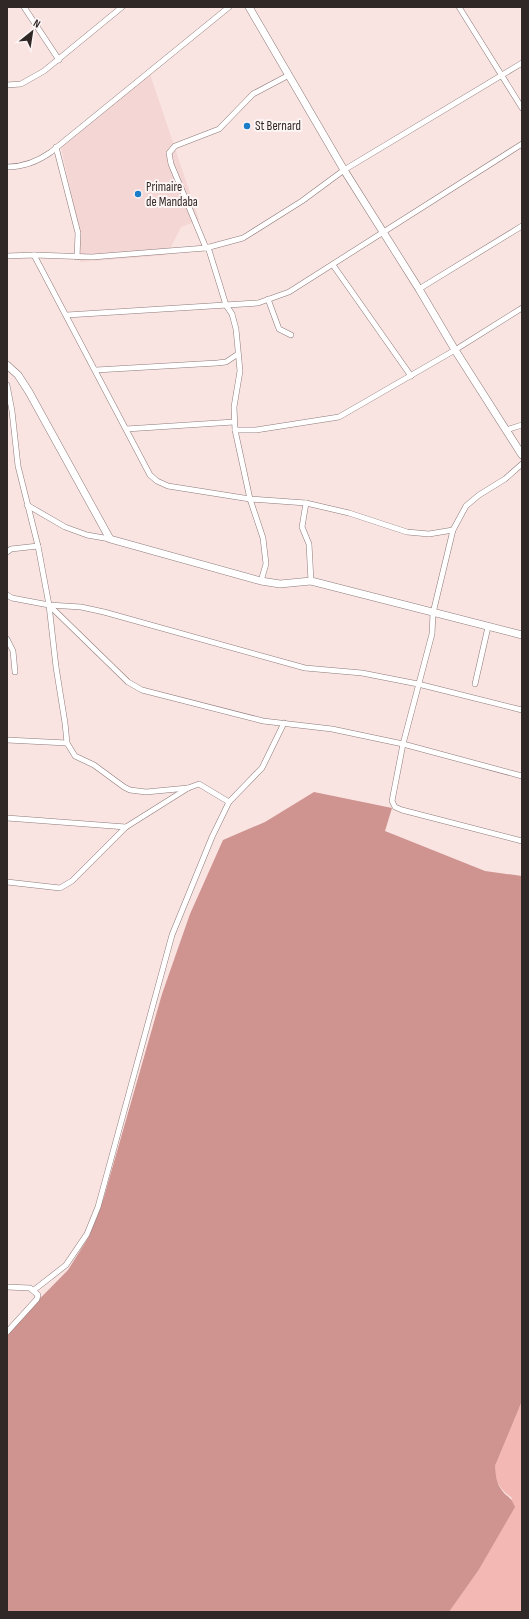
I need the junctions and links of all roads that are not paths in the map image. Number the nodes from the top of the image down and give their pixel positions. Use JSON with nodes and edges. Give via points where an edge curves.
{"nodes":[{"id":1,"x":24,"y":7,"type":"edge"},
{"id":2,"x":122,"y":7,"type":"edge"},
{"id":3,"x":229,"y":7,"type":"edge"},
{"id":4,"x":249,"y":7,"type":"edge"},
{"id":5,"x":459,"y":7,"type":"edge"},
{"id":6,"x":59,"y":60,"type":"junction"},
{"id":7,"x":522,"y":64,"type":"edge"},
{"id":8,"x":289,"y":75,"type":"junction"},
{"id":9,"x":502,"y":75,"type":"junction"},
{"id":10,"x":7,"y":85,"type":"edge"},
{"id":11,"x":522,"y":108,"type":"edge"},
{"id":12,"x":522,"y":144,"type":"edge"},
{"id":13,"x":56,"y":147,"type":"junction"},
{"id":14,"x":7,"y":167,"type":"edge"},
{"id":15,"x":344,"y":170,"type":"junction"},
{"id":16,"x":522,"y":226,"type":"edge"},
{"id":17,"x":383,"y":232,"type":"junction"},
{"id":18,"x":207,"y":248,"type":"junction"},
{"id":19,"x":34,"y":255,"type":"junction"},
{"id":20,"x":7,"y":256,"type":"edge"},
{"id":21,"x":77,"y":257,"type":"junction"},
{"id":22,"x":333,"y":265,"type":"junction"},
{"id":23,"x":420,"y":290,"type":"junction"},
{"id":24,"x":268,"y":300,"type":"junction"},
{"id":25,"x":226,"y":305,"type":"junction"},
{"id":26,"x":522,"y":308,"type":"edge"},
{"id":27,"x":67,"y":315,"type":"junction"},
{"id":28,"x":291,"y":335,"type":"dead end"},
{"id":29,"x":455,"y":350,"type":"junction"},
{"id":30,"x":238,"y":354,"type":"junction"},
{"id":31,"x":7,"y":365,"type":"edge"},
{"id":32,"x":96,"y":370,"type":"junction"},
{"id":33,"x":411,"y":376,"type":"junction"},
{"id":34,"x":7,"y":385,"type":"edge"},
{"id":35,"x":234,"y":422,"type":"junction"},
{"id":36,"x":522,"y":425,"type":"edge"},
{"id":37,"x":126,"y":429,"type":"junction"},
{"id":38,"x":235,"y":430,"type":"junction"},
{"id":39,"x":506,"y":430,"type":"junction"},
{"id":40,"x":522,"y":455,"type":"edge"},
{"id":41,"x":522,"y":464,"type":"edge"},
{"id":42,"x":250,"y":499,"type":"junction"},
{"id":43,"x":306,"y":503,"type":"junction"},
{"id":44,"x":27,"y":505,"type":"junction"},
{"id":45,"x":453,"y":530,"type":"junction"},
{"id":46,"x":110,"y":539,"type":"junction"},
{"id":47,"x":38,"y":546,"type":"junction"},
{"id":48,"x":7,"y":552,"type":"edge"},
{"id":49,"x":261,"y":581,"type":"junction"},
{"id":50,"x":311,"y":582,"type":"junction"},
{"id":51,"x":7,"y":595,"type":"edge"},
{"id":52,"x":49,"y":605,"type":"junction"},
{"id":53,"x":434,"y":613,"type":"junction"},
{"id":54,"x":488,"y":627,"type":"junction"},
{"id":55,"x":522,"y":635,"type":"edge"},
{"id":56,"x":7,"y":639,"type":"edge"},
{"id":57,"x":15,"y":672,"type":"dead end"},
{"id":58,"x":418,"y":684,"type":"junction"},
{"id":59,"x":475,"y":684,"type":"dead end"},
{"id":60,"x":522,"y":710,"type":"edge"},
{"id":61,"x":284,"y":723,"type":"junction"},
{"id":62,"x":7,"y":740,"type":"edge"},
{"id":63,"x":67,"y":743,"type":"junction"},
{"id":64,"x":403,"y":744,"type":"junction"},
{"id":65,"x":522,"y":776,"type":"edge"},
{"id":66,"x":188,"y":788,"type":"junction"},
{"id":67,"x":229,"y":802,"type":"junction"},
{"id":68,"x":7,"y":818,"type":"edge"},
{"id":69,"x":126,"y":827,"type":"junction"},
{"id":70,"x":522,"y":840,"type":"edge"},
{"id":71,"x":7,"y":882,"type":"edge"},
{"id":72,"x":7,"y":1287,"type":"edge"},
{"id":73,"x":34,"y":1290,"type":"junction"},
{"id":74,"x":7,"y":1332,"type":"edge"}],
"edges":[{"from":1,"to":6,"type":"street"},
{"from":2,"to":6,"type":"street"},
{"from":3,"to":13,"type":"street"},
{"from":4,"to":8,"type":"street"},
{"from":5,"to":9,"type":"street"},
{"from":6,"to":10,"type":"street","via":[[21,84]]},
{"from":7,"to":9,"type":"street"},
{"from":8,"to":15,"type":"street"},
{"from":8,"to":18,"type":"street","via":[[253,94],[219,128],[175,146],[169,153],[171,164]]},
{"from":9,"to":11,"type":"street"},
{"from":9,"to":15,"type":"street"},
{"from":12,"to":17,"type":"street"},
{"from":13,"to":14,"type":"street","via":[[39,161]]},
{"from":13,"to":21,"type":"street","via":[[78,233]]},
{"from":15,"to":17,"type":"street"},
{"from":15,"to":18,"type":"street","via":[[302,201],[243,238]]},
{"from":16,"to":23,"type":"street"},
{"from":17,"to":22,"type":"street"},
{"from":17,"to":23,"type":"street"},
{"from":18,"to":21,"type":"street"},
{"from":18,"to":25,"type":"street"},
{"from":19,"to":20,"type":"street"},
{"from":19,"to":21,"type":"street"},
{"from":19,"to":27,"type":"street"},
{"from":22,"to":24,"type":"street","via":[[289,292]]},
{"from":22,"to":33,"type":"street"},
{"from":23,"to":29,"type":"street"},
{"from":24,"to":25,"type":"street"},
{"from":24,"to":28,"type":"street","via":[[279,329]]},
{"from":25,"to":27,"type":"street"},
{"from":25,"to":30,"type":"street","via":[[232,314],[236,329]]},
{"from":26,"to":29,"type":"street"},
{"from":27,"to":32,"type":"street"},
{"from":29,"to":33,"type":"street"},
{"from":29,"to":39,"type":"street"},
{"from":30,"to":32,"type":"street","via":[[226,362]]},
{"from":30,"to":35,"type":"street","via":[[240,371]]},
{"from":31,"to":46,"type":"street","via":[[18,375],[29,392]]},
{"from":32,"to":37,"type":"street"},
{"from":33,"to":38,"type":"street","via":[[339,417],[256,430]]},
{"from":34,"to":44,"type":"street","via":[[18,466]]},
{"from":35,"to":37,"type":"street"},
{"from":35,"to":38,"type":"street"},
{"from":36,"to":39,"type":"street"},
{"from":37,"to":42,"type":"street","via":[[150,475],[157,481],[168,486]]},
{"from":38,"to":42,"type":"street"},
{"from":39,"to":40,"type":"street"},
{"from":41,"to":45,"type":"street","via":[[466,506]]},
{"from":42,"to":43,"type":"street"},
{"from":42,"to":49,"type":"street","via":[[263,538],[266,564]]},
{"from":43,"to":45,"type":"street","via":[[349,513],[407,532],[429,534]]},
{"from":43,"to":50,"type":"street","via":[[302,527],[309,544]]},
{"from":44,"to":46,"type":"street","via":[[65,527],[87,535]]},
{"from":44,"to":47,"type":"street"},
{"from":45,"to":53,"type":"street"},
{"from":46,"to":49,"type":"street"},
{"from":47,"to":48,"type":"street","via":[[11,549]]},
{"from":47,"to":52,"type":"street"},
{"from":49,"to":50,"type":"street","via":[[280,584]]},
{"from":50,"to":53,"type":"street"},
{"from":51,"to":52,"type":"street"},
{"from":52,"to":58,"type":"street","via":[[81,607],[104,612],[305,668],[362,673]]},
{"from":52,"to":61,"type":"street","via":[[134,687]]},
{"from":52,"to":63,"type":"street"},
{"from":53,"to":54,"type":"street"},
{"from":53,"to":58,"type":"street","via":[[432,634]]},
{"from":54,"to":55,"type":"street"},
{"from":54,"to":59,"type":"street"},
{"from":56,"to":57,"type":"street","via":[[13,651]]},
{"from":58,"to":60,"type":"street"},
{"from":58,"to":64,"type":"street"},
{"from":61,"to":64,"type":"street","via":[[332,729]]},
{"from":61,"to":67,"type":"street","via":[[262,768]]},
{"from":62,"to":63,"type":"street"},
{"from":63,"to":66,"type":"street","via":[[76,756],[130,790],[146,792]]},
{"from":64,"to":65,"type":"street"},
{"from":64,"to":70,"type":"street","via":[[392,801],[395,806],[402,810]]},
{"from":66,"to":67,"type":"street","via":[[199,784]]},
{"from":66,"to":69,"type":"street"},
{"from":67,"to":73,"type":"street","via":[[172,935],[98,1206],[87,1234],[66,1265]]},
{"from":68,"to":69,"type":"street"},
{"from":69,"to":71,"type":"street","via":[[72,881],[60,888]]},
{"from":72,"to":73,"type":"street"},
{"from":73,"to":74,"type":"street","via":[[38,1294],[37,1299]]}]}
